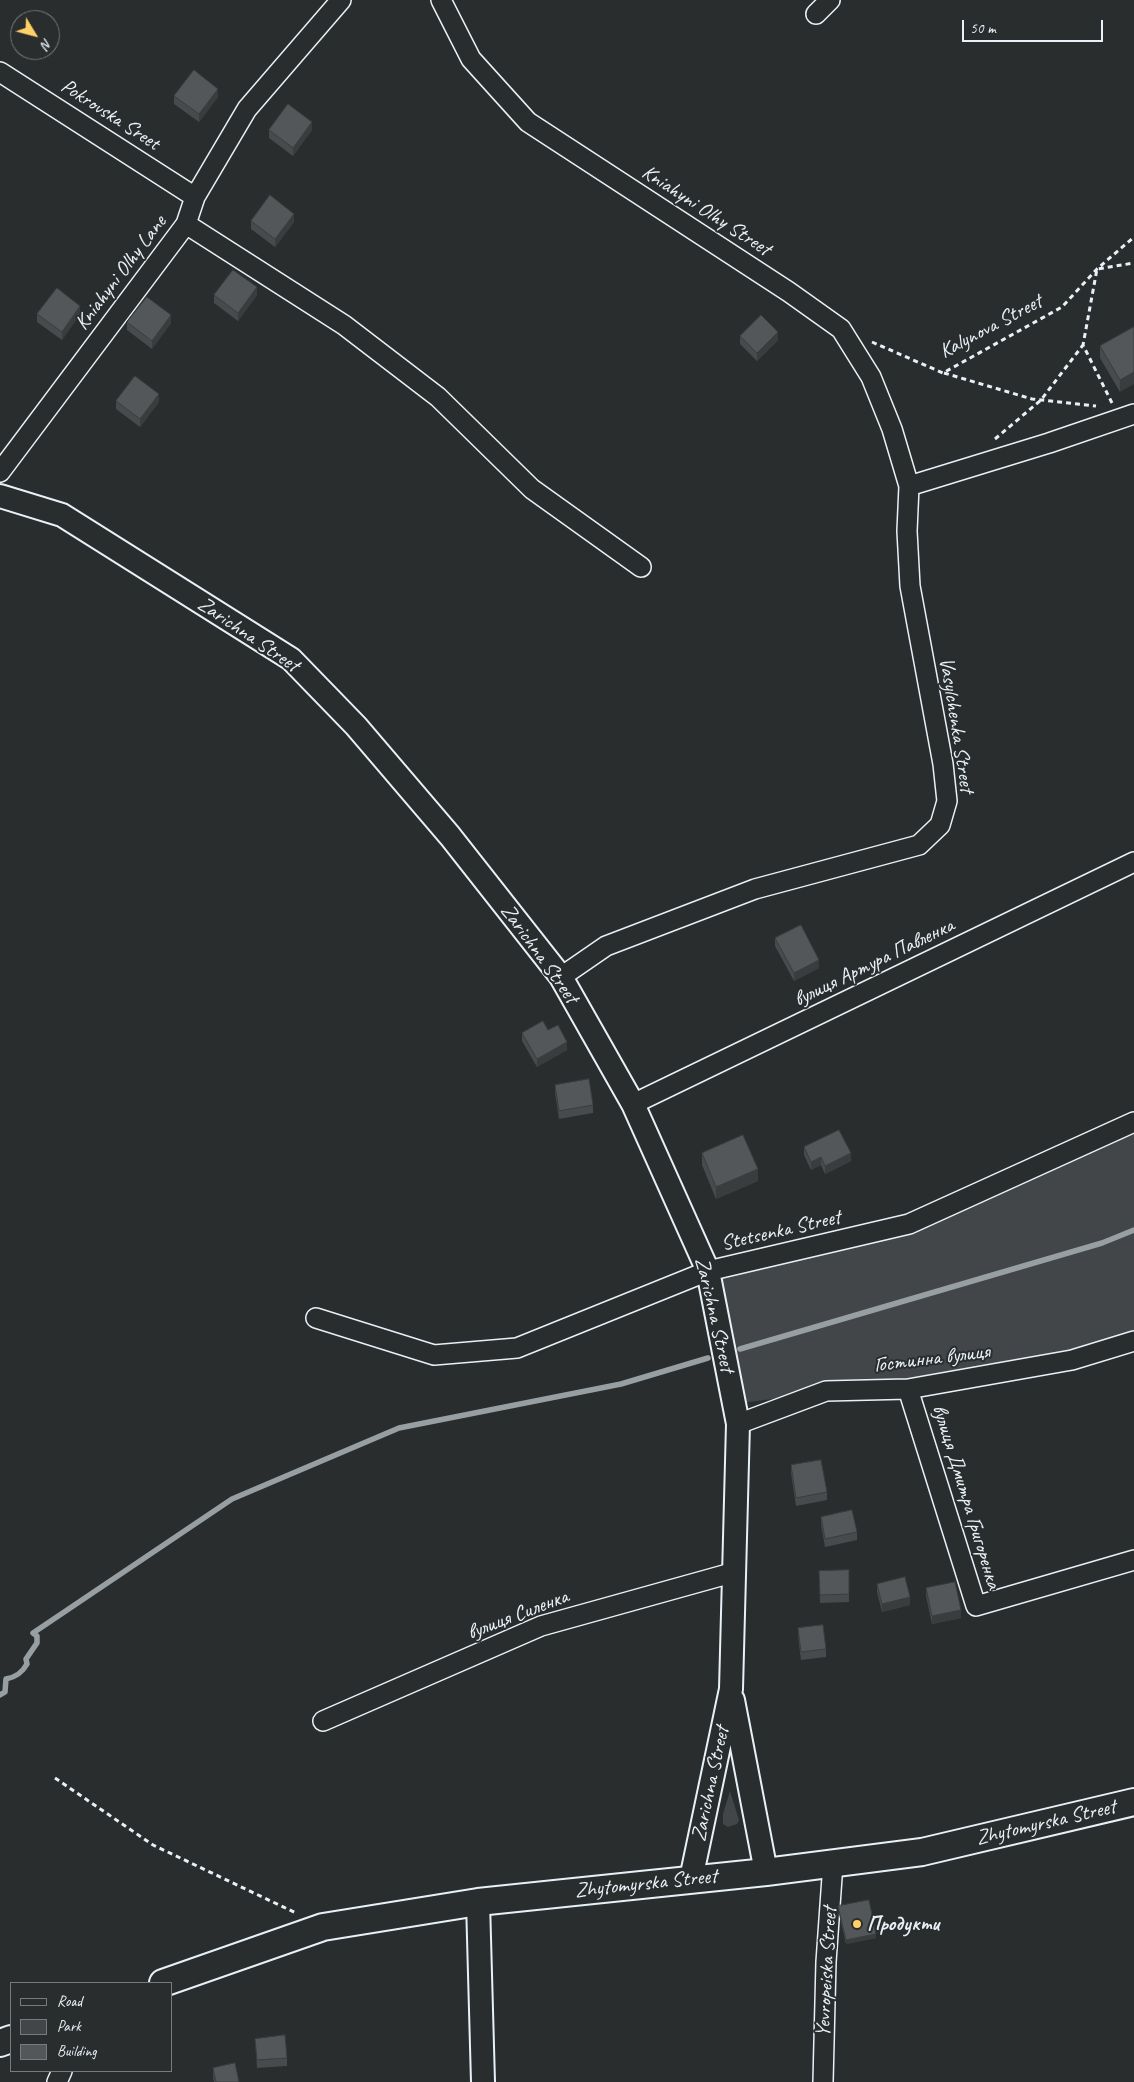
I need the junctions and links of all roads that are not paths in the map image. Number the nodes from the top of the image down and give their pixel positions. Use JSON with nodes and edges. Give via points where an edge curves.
{"nodes":[{"id":1,"x":341,"y":0,"type":"edge"},
{"id":2,"x":441,"y":0,"type":"edge"},
{"id":3,"x":830,"y":0,"type":"edge"},
{"id":4,"x":816,"y":14,"type":"dead end"},
{"id":5,"x":0,"y":72,"type":"edge"},
{"id":6,"x":195,"y":197,"type":"junction"},
{"id":7,"x":186,"y":224,"type":"junction"},
{"id":8,"x":1134,"y":414,"type":"edge"},
{"id":9,"x":0,"y":472,"type":"edge"},
{"id":10,"x":909,"y":486,"type":"junction"},
{"id":11,"x":0,"y":496,"type":"edge"},
{"id":12,"x":641,"y":567,"type":"dead end"},
{"id":13,"x":1134,"y":862,"type":"edge"},
{"id":14,"x":561,"y":977,"type":"junction"},
{"id":15,"x":633,"y":1104,"type":"junction"},
{"id":16,"x":1134,"y":1122,"type":"edge"},
{"id":17,"x":708,"y":1270,"type":"junction"},
{"id":18,"x":316,"y":1318,"type":"dead end"},
{"id":19,"x":1134,"y":1341,"type":"edge"},
{"id":20,"x":908,"y":1389,"type":"junction"},
{"id":21,"x":738,"y":1424,"type":"junction"},
{"id":22,"x":1134,"y":1560,"type":"edge"},
{"id":23,"x":735,"y":1572,"type":"junction"},
{"id":24,"x":731,"y":1689,"type":"junction"},
{"id":25,"x":323,"y":1721,"type":"dead end"},
{"id":26,"x":1134,"y":1802,"type":"edge"},
{"id":27,"x":833,"y":1863,"type":"junction"},
{"id":28,"x":766,"y":1872,"type":"junction"},
{"id":29,"x":691,"y":1879,"type":"junction"},
{"id":30,"x":478,"y":1902,"type":"junction"},
{"id":31,"x":167,"y":1982,"type":"edge"},
{"id":32,"x":483,"y":2082,"type":"edge"},
{"id":33,"x":823,"y":2082,"type":"edge"}],
"edges":[{"from":1,"to":6,"type":"street","name":"Kniahyni Olhy Lane","via":[[246,109]]},
{"from":2,"to":10,"type":"street","name":"Kniahyni Olhy Street","via":[[471,59],[528,122],[841,329],[870,377],[892,429]]},
{"from":3,"to":4,"type":"street"},
{"from":5,"to":6,"type":"street","name":"Pokrovska Sreet"},
{"from":6,"to":7,"type":"street","name":"Kniahyni Olhy Lane"},
{"from":7,"to":9,"type":"street","name":"Kniahyni Olhy Lane"},
{"from":7,"to":12,"type":"street","via":[[344,325],[438,397],[532,489]]},
{"from":8,"to":10,"type":"street"},
{"from":10,"to":14,"type":"street","name":"Vasylchenka Street","via":[[910,586],[947,801],[940,825],[919,844],[755,888],[606,946]]},
{"from":11,"to":14,"type":"street","name":"Zarichna Street","via":[[62,515],[291,659],[356,726],[443,828]]},
{"from":13,"to":15,"type":"street","name":"вулиця Артура Павленка"},
{"from":14,"to":15,"type":"street","name":"Zarichna Street"},
{"from":15,"to":17,"type":"street","name":"Zarichna Street"},
{"from":16,"to":17,"type":"street","name":"Stetsenka Street","via":[[909,1224]]},
{"from":17,"to":18,"type":"street","name":"Stetsenka Street","via":[[517,1348],[434,1355]]},
{"from":17,"to":21,"type":"street","name":"Zarichna Street"},
{"from":19,"to":20,"type":"street","name":"Гостинна вулиця","via":[[1072,1360]]},
{"from":20,"to":21,"type":"street","name":"Гостинна вулиця","via":[[826,1391]]},
{"from":20,"to":22,"type":"street","name":"вулиця Дмитра Григоренка","via":[[976,1606]]},
{"from":21,"to":23,"type":"street","name":"Zarichna Street"},
{"from":23,"to":24,"type":"street","name":"Zarichna Street"},
{"from":23,"to":25,"type":"street","name":"вулиця Силенка","via":[[541,1626]]},
{"from":24,"to":28,"type":"street","name":"Zarichna Street"},
{"from":24,"to":29,"type":"street","name":"Zarichna Street"},
{"from":26,"to":27,"type":"main road","name":"Zhytomyrska Street","via":[[922,1852]]},
{"from":27,"to":28,"type":"main road","name":"Zhytomyrska Street"},
{"from":27,"to":33,"type":"street","name":"Yevropeiska Street"},
{"from":28,"to":29,"type":"main road","name":"Zhytomyrska Street"},
{"from":29,"to":30,"type":"main road","name":"Zhytomyrska Street"},
{"from":30,"to":31,"type":"main road","name":"Zhytomyrska Street","via":[[323,1927]]},
{"from":30,"to":32,"type":"street"}]}
